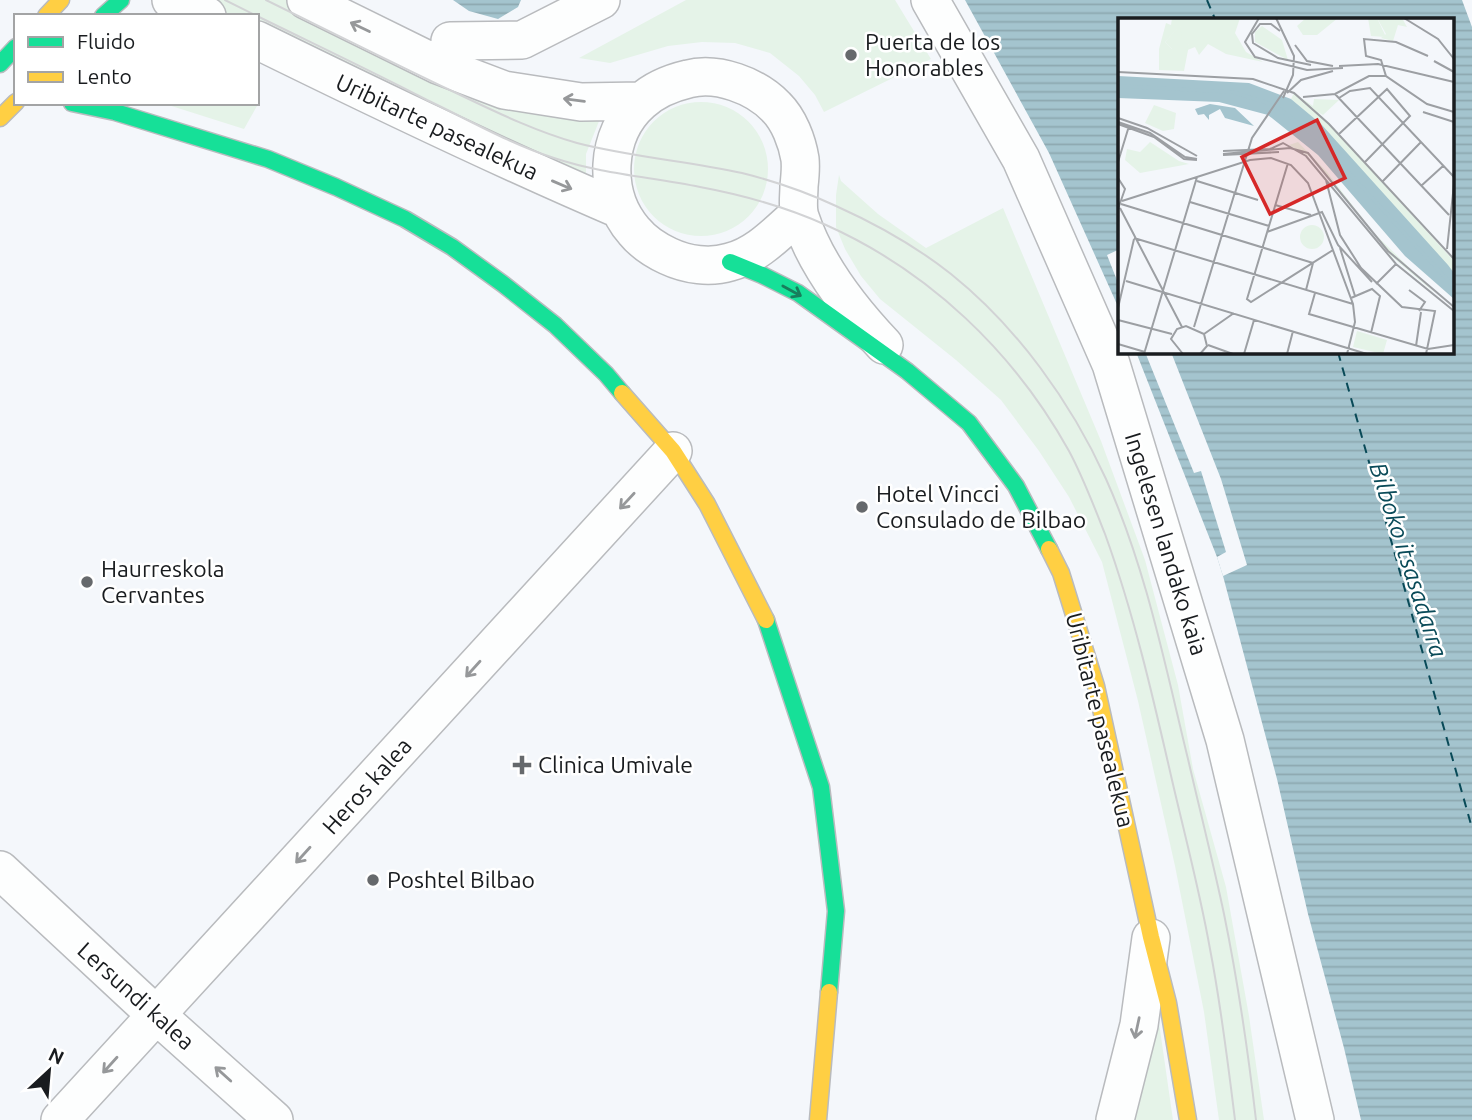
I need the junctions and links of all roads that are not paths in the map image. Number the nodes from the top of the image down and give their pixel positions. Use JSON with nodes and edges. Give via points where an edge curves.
{"nodes":[{"id":1,"x":122,"y":0,"type":"edge"},
{"id":2,"x":172,"y":0,"type":"edge"},
{"id":3,"x":306,"y":0,"type":"edge"},
{"id":4,"x":601,"y":0,"type":"edge"},
{"id":5,"x":930,"y":0,"type":"edge"},
{"id":6,"x":105,"y":14,"type":"edge"},
{"id":7,"x":202,"y":14,"type":"edge"},
{"id":8,"x":259,"y":41,"type":"edge"},
{"id":9,"x":450,"y":41,"type":"dead end"},
{"id":10,"x":14,"y":49,"type":"edge"},
{"id":11,"x":0,"y":64,"type":"edge"},
{"id":12,"x":13,"y":95,"type":"edge"},
{"id":13,"x":642,"y":101,"type":"junction"},
{"id":14,"x":82,"y":105,"type":"edge"},
{"id":15,"x":127,"y":110,"type":"edge"},
{"id":16,"x":0,"y":118,"type":"edge"},
{"id":17,"x":619,"y":209,"type":"junction"},
{"id":18,"x":799,"y":214,"type":"junction"},
{"id":19,"x":730,"y":262,"type":"junction"},
{"id":20,"x":907,"y":371,"type":"junction"},
{"id":21,"x":673,"y":451,"type":"junction"},
{"id":22,"x":0,"y":870,"type":"edge"},
{"id":23,"x":1151,"y":937,"type":"junction"},
{"id":24,"x":156,"y":1014,"type":"junction"},
{"id":25,"x":60,"y":1120,"type":"edge"},
{"id":26,"x":274,"y":1120,"type":"edge"},
{"id":27,"x":818,"y":1120,"type":"edge"},
{"id":28,"x":1115,"y":1120,"type":"edge"},
{"id":29,"x":1188,"y":1120,"type":"edge"},
{"id":30,"x":1315,"y":1120,"type":"edge"}],
"edges":[{"from":1,"to":6,"type":"main road"},
{"from":2,"to":7,"type":"street"},
{"from":13,"to":3,"type":"street","one_way":true,"via":[[580,102],[504,90],[438,65]]},
{"from":4,"to":9,"type":"street","via":[[522,40]]},
{"from":5,"to":30,"type":"street","name":"Ingelesen landako kaia","via":[[1021,159],[1111,364],[1225,740]]},
{"from":8,"to":17,"type":"street","name":"Uribitarte pasealekua","one_way":true},
{"from":10,"to":11,"type":"main road"},
{"from":12,"to":16,"type":"main road"},
{"from":13,"to":17,"type":"street","via":[[619,133],[613,151],[611,172]]},
{"from":13,"to":18,"type":"street","via":[[666,85],[695,77],[725,78],[752,89],[776,107],[792,132],[800,160]]},
{"from":14,"to":15,"type":"main road"},
{"from":15,"to":21,"type":"main road","via":[[291,168],[405,219],[452,247],[555,325],[606,374]]},
{"from":17,"to":19,"type":"street","via":[[653,249],[677,261]]},
{"from":18,"to":19,"type":"street","via":[[755,251]]},
{"from":18,"to":20,"type":"street","name":"Uribitarte pasealekua","via":[[824,269],[864,324]]},
{"from":19,"to":20,"type":"main road","name":"Uribitarte pasealekua","one_way":true,"via":[[798,293]]},
{"from":20,"to":23,"type":"main road","name":"Uribitarte pasealekua","via":[[969,423],[1016,486],[1061,573],[1096,686]]},
{"from":21,"to":24,"type":"street","name":"Heros kalea","one_way":true},
{"from":21,"to":27,"type":"main road","via":[[707,504],[766,621],[821,787],[836,911]]},
{"from":22,"to":24,"type":"street","name":"Lersundi kalea"},
{"from":23,"to":28,"type":"street","one_way":true,"via":[[1139,1025]]},
{"from":23,"to":29,"type":"main road","name":"Uribitarte pasealekua","via":[[1168,1003]]},
{"from":24,"to":25,"type":"street","name":"Heros kalea","one_way":true},
{"from":26,"to":24,"type":"street","name":"Lersundi kalea","one_way":true}]}
